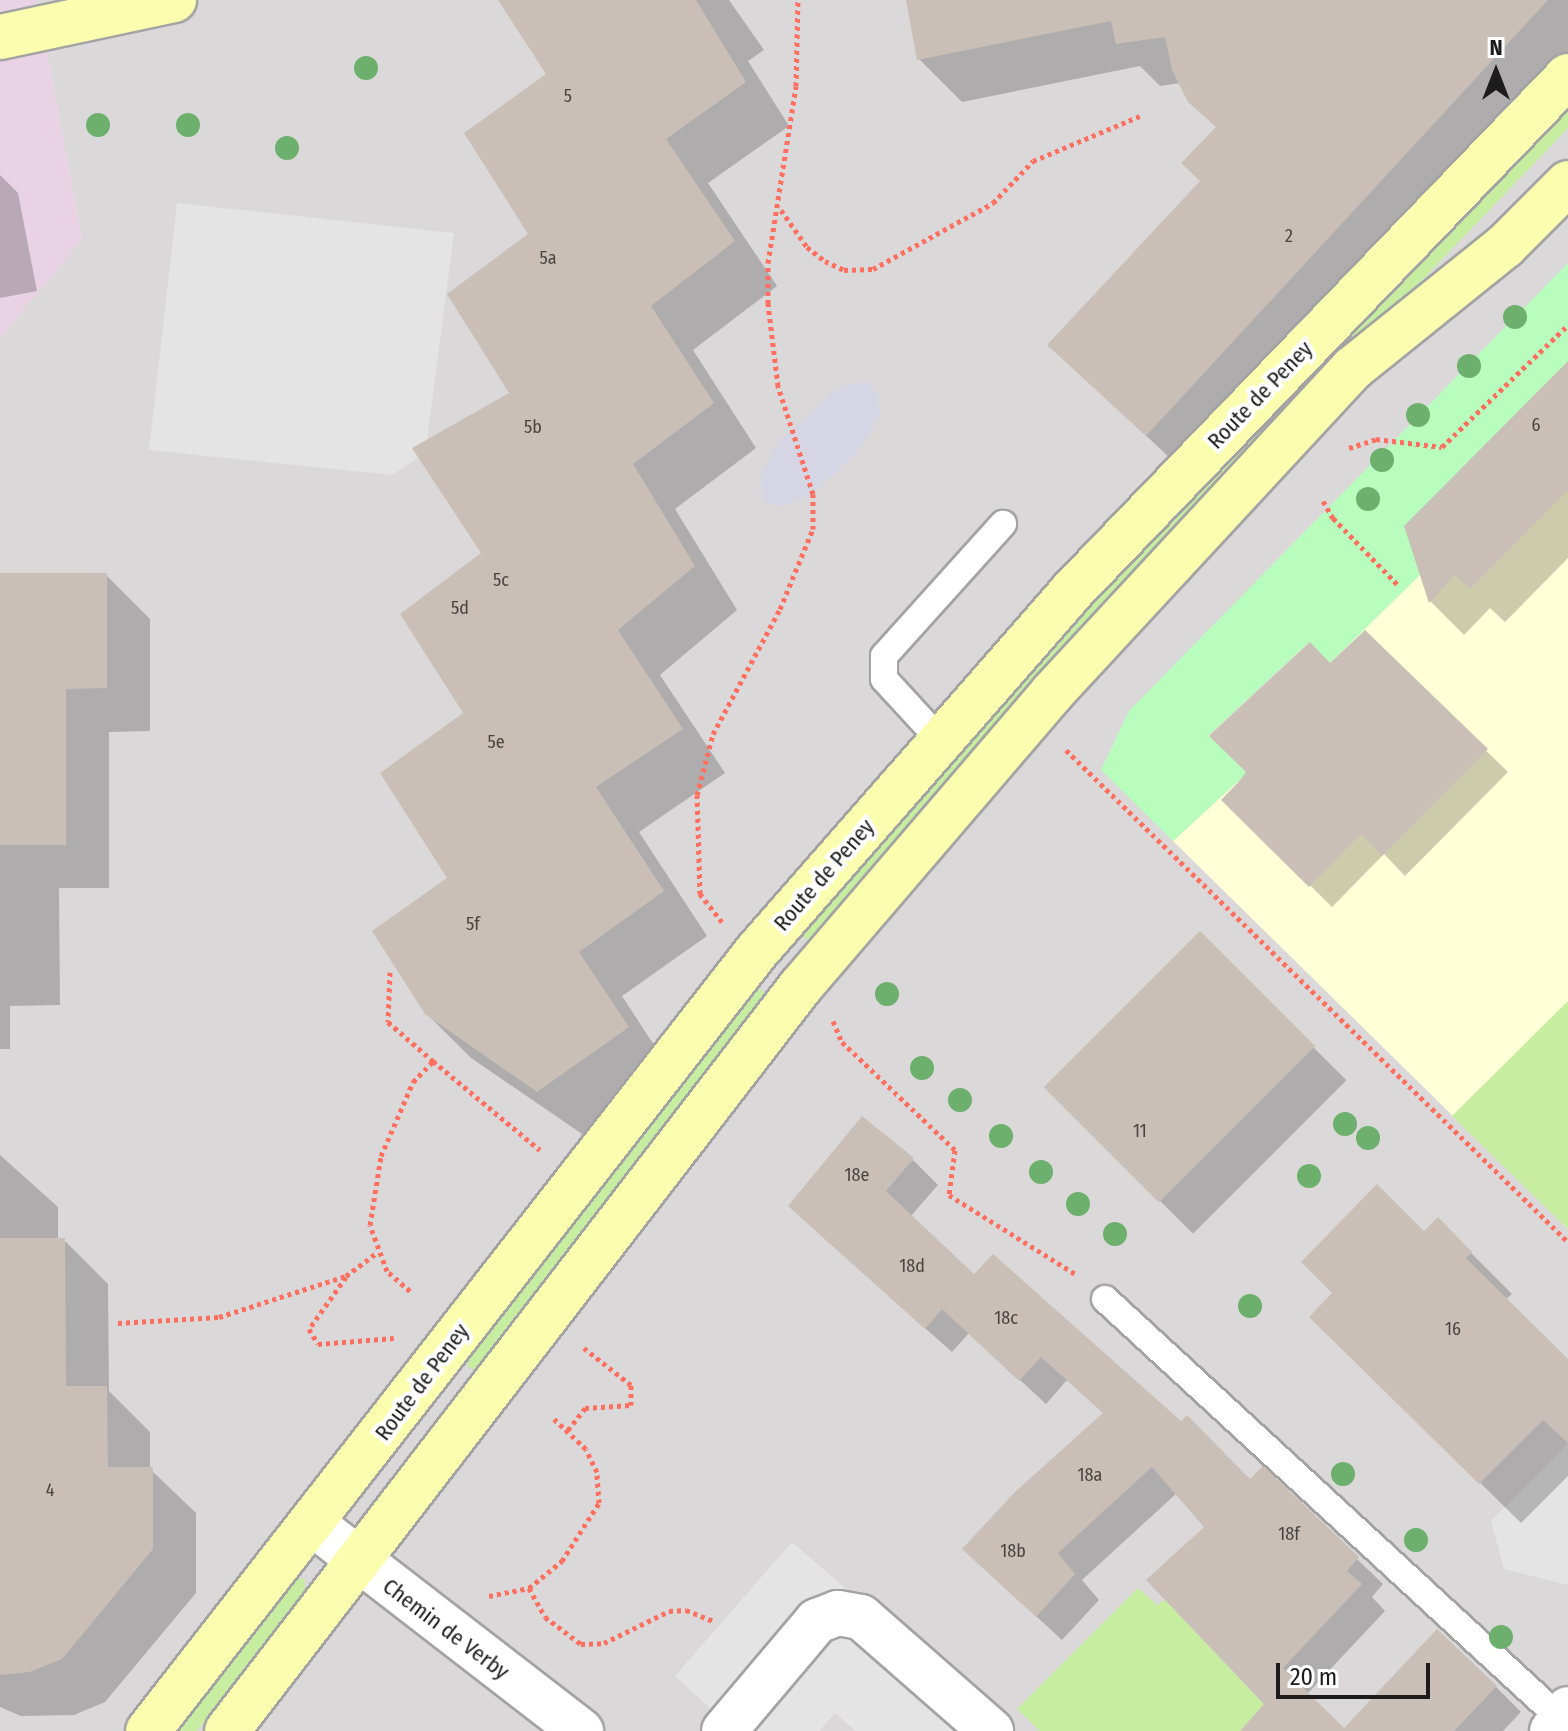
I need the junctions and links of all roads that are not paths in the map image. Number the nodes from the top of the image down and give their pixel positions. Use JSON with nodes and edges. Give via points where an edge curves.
{"nodes":[{"id":1,"x":174,"y":0,"type":"edge"},
{"id":2,"x":0,"y":37,"type":"edge"},
{"id":3,"x":1568,"y":76,"type":"edge"},
{"id":4,"x":1568,"y":183,"type":"edge"},
{"id":5,"x":1003,"y":524,"type":"dead end"},
{"id":6,"x":941,"y":741,"type":"junction"},
{"id":7,"x":1105,"y":1299,"type":"dead end"},
{"id":8,"x":313,"y":1524,"type":"junction"},
{"id":9,"x":357,"y":1560,"type":"junction"},
{"id":10,"x":1560,"y":1719,"type":"edge"},
{"id":11,"x":985,"y":1726,"type":"edge"},
{"id":12,"x":148,"y":1731,"type":"edge"},
{"id":13,"x":227,"y":1731,"type":"edge"},
{"id":14,"x":581,"y":1731,"type":"edge"},
{"id":15,"x":724,"y":1731,"type":"edge"}],
"edges":[{"from":1,"to":2,"type":"main road"},
{"from":3,"to":6,"type":"main road","name":"Route de Peney","via":[[1072,591]]},
{"from":4,"to":9,"type":"main road","via":[[1505,246],[1353,368],[1052,693],[801,986]]},
{"from":5,"to":6,"type":"lane","via":[[884,656],[884,679]]},
{"from":6,"to":8,"type":"main road","name":"Route de Peney","via":[[757,951]]},
{"from":7,"to":10,"type":"lane"},
{"from":8,"to":9,"type":"street","name":"Chemin de Verby"},
{"from":8,"to":12,"type":"main road","name":"Route de Peney","via":[[270,1570]]},
{"from":9,"to":13,"type":"main road"},
{"from":9,"to":14,"type":"street","name":"Chemin de Verby"},
{"from":11,"to":15,"type":"street","via":[[861,1617],[838,1613],[817,1621]]}]}
